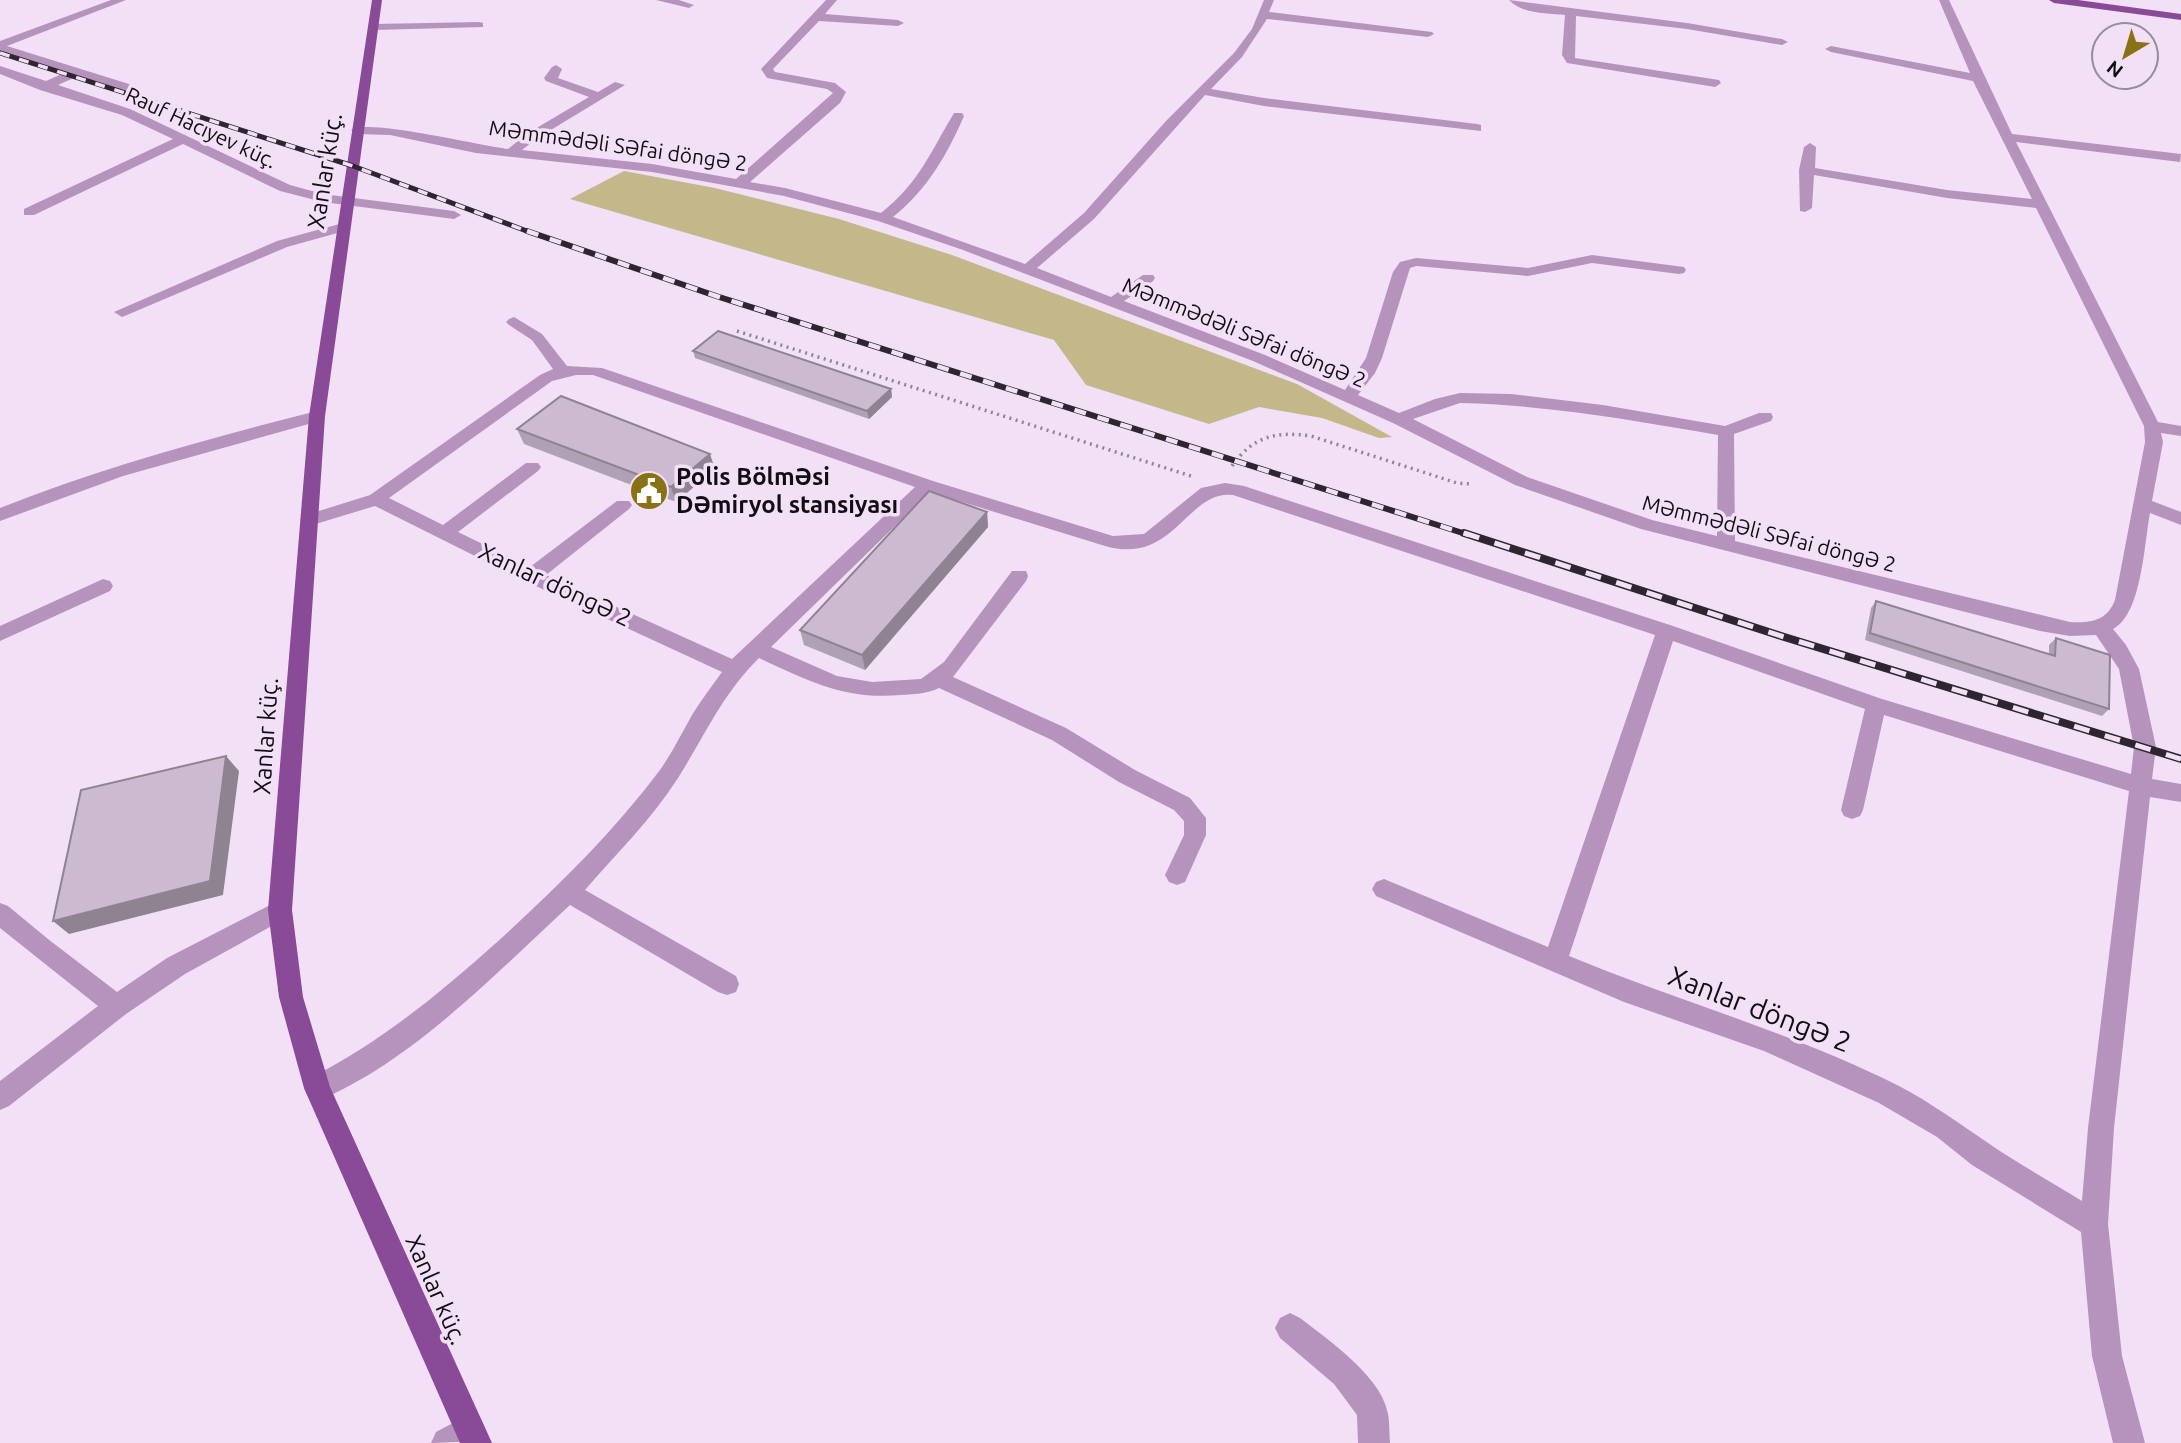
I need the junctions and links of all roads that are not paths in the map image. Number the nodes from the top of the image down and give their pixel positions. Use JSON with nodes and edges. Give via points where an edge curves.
{"nodes":[{"id":1,"x":121,"y":0,"type":"edge"},
{"id":2,"x":377,"y":0,"type":"edge"},
{"id":3,"x":661,"y":0,"type":"edge"},
{"id":4,"x":832,"y":0,"type":"edge"},
{"id":5,"x":1269,"y":0,"type":"edge"},
{"id":6,"x":1514,"y":0,"type":"edge"},
{"id":7,"x":1944,"y":0,"type":"edge"},
{"id":8,"x":2054,"y":0,"type":"edge"},
{"id":9,"x":2096,"y":0,"type":"edge"},
{"id":10,"x":689,"y":5,"type":"dead end"},
{"id":11,"x":1571,"y":12,"type":"junction"},
{"id":12,"x":2181,"y":12,"type":"edge"},
{"id":13,"x":1264,"y":15,"type":"junction"},
{"id":14,"x":816,"y":17,"type":"junction"},
{"id":15,"x":2181,"y":18,"type":"edge"},
{"id":16,"x":898,"y":23,"type":"dead end"},
{"id":17,"x":479,"y":24,"type":"dead end"},
{"id":18,"x":375,"y":27,"type":"junction"},
{"id":19,"x":1428,"y":34,"type":"dead end"},
{"id":20,"x":1782,"y":42,"type":"dead end"},
{"id":21,"x":0,"y":47,"type":"edge"},
{"id":22,"x":1831,"y":48,"type":"dead end"},
{"id":23,"x":555,"y":69,"type":"dead end"},
{"id":24,"x":0,"y":70,"type":"edge"},
{"id":25,"x":75,"y":73,"type":"junction"},
{"id":26,"x":1978,"y":78,"type":"junction"},
{"id":27,"x":1715,"y":83,"type":"dead end"},
{"id":28,"x":619,"y":85,"type":"dead end"},
{"id":29,"x":44,"y":87,"type":"junction"},
{"id":30,"x":125,"y":87,"type":"dead end"},
{"id":31,"x":1202,"y":91,"type":"junction"},
{"id":32,"x":597,"y":96,"type":"junction"},
{"id":33,"x":958,"y":116,"type":"dead end"},
{"id":34,"x":1477,"y":128,"type":"dead end"},
{"id":35,"x":357,"y":130,"type":"junction"},
{"id":36,"x":2009,"y":136,"type":"junction"},
{"id":37,"x":183,"y":139,"type":"junction"},
{"id":38,"x":1810,"y":148,"type":"dead end"},
{"id":39,"x":511,"y":153,"type":"junction"},
{"id":40,"x":2180,"y":158,"type":"edge"},
{"id":41,"x":1806,"y":170,"type":"junction"},
{"id":42,"x":740,"y":183,"type":"junction"},
{"id":43,"x":347,"y":199,"type":"junction"},
{"id":44,"x":2041,"y":204,"type":"junction"},
{"id":45,"x":1804,"y":208,"type":"dead end"},
{"id":46,"x":29,"y":212,"type":"dead end"},
{"id":47,"x":454,"y":215,"type":"dead end"},
{"id":48,"x":883,"y":218,"type":"junction"},
{"id":49,"x":343,"y":226,"type":"junction"},
{"id":50,"x":1027,"y":270,"type":"junction"},
{"id":51,"x":1678,"y":270,"type":"dead end"},
{"id":52,"x":1148,"y":278,"type":"dead end"},
{"id":53,"x":1112,"y":303,"type":"junction"},
{"id":54,"x":122,"y":313,"type":"dead end"},
{"id":55,"x":514,"y":322,"type":"dead end"},
{"id":56,"x":562,"y":370,"type":"junction"},
{"id":57,"x":1349,"y":396,"type":"junction"},
{"id":58,"x":317,"y":416,"type":"junction"},
{"id":59,"x":1765,"y":417,"type":"dead end"},
{"id":60,"x":1399,"y":419,"type":"junction"},
{"id":61,"x":2152,"y":426,"type":"junction"},
{"id":62,"x":1726,"y":431,"type":"junction"},
{"id":63,"x":2181,"y":431,"type":"edge"},
{"id":64,"x":532,"y":467,"type":"dead end"},
{"id":65,"x":927,"y":485,"type":"junction"},
{"id":66,"x":376,"y":499,"type":"junction"},
{"id":67,"x":2143,"y":504,"type":"junction"},
{"id":68,"x":623,"y":505,"type":"dead end"},
{"id":69,"x":0,"y":515,"type":"edge"},
{"id":70,"x":2181,"y":519,"type":"edge"},
{"id":71,"x":309,"y":520,"type":"junction"},
{"id":72,"x":444,"y":533,"type":"junction"},
{"id":73,"x":1726,"y":545,"type":"junction"},
{"id":74,"x":532,"y":576,"type":"junction"},
{"id":75,"x":1018,"y":576,"type":"dead end"},
{"id":76,"x":103,"y":586,"type":"dead end"},
{"id":77,"x":2100,"y":626,"type":"junction"},
{"id":78,"x":1666,"y":631,"type":"junction"},
{"id":79,"x":0,"y":634,"type":"edge"},
{"id":80,"x":757,"y":649,"type":"junction"},
{"id":81,"x":735,"y":669,"type":"junction"},
{"id":82,"x":938,"y":679,"type":"junction"},
{"id":83,"x":1876,"y":705,"type":"junction"},
{"id":84,"x":2140,"y":786,"type":"junction"},
{"id":85,"x":2181,"y":793,"type":"edge"},
{"id":86,"x":1852,"y":810,"type":"dead end"},
{"id":87,"x":1177,"y":875,"type":"dead end"},
{"id":88,"x":1384,"y":890,"type":"dead end"},
{"id":89,"x":568,"y":892,"type":"junction"},
{"id":90,"x":280,"y":909,"type":"junction"},
{"id":91,"x":0,"y":913,"type":"edge"},
{"id":92,"x":1555,"y":962,"type":"junction"},
{"id":93,"x":727,"y":984,"type":"dead end"},
{"id":94,"x":117,"y":1006,"type":"junction"},
{"id":95,"x":317,"y":1088,"type":"junction"},
{"id":96,"x":0,"y":1097,"type":"edge"},
{"id":97,"x":2094,"y":1224,"type":"junction"},
{"id":98,"x":1290,"y":1328,"type":"dead end"},
{"id":99,"x":464,"y":1439,"type":"edge"},
{"id":100,"x":1374,"y":1443,"type":"edge"},
{"id":101,"x":2129,"y":1443,"type":"edge"}],
"edges":[{"from":1,"to":21,"type":"street"},
{"from":2,"to":18,"type":"main road","name":"Xanlar küç."},
{"from":3,"to":10,"type":"street"},
{"from":4,"to":14,"type":"street"},
{"from":5,"to":13,"type":"street"},
{"from":6,"to":11,"type":"street","via":[[1534,8]]},
{"from":7,"to":26,"type":"street"},
{"from":8,"to":15,"type":"main road"},
{"from":9,"to":12,"type":"main road"},
{"from":11,"to":20,"type":"street"},
{"from":11,"to":27,"type":"street","via":[[1571,61]]},
{"from":13,"to":19,"type":"street"},
{"from":13,"to":31,"type":"street","via":[[1247,44]]},
{"from":14,"to":16,"type":"street"},
{"from":14,"to":42,"type":"street","via":[[767,69],[771,75],[831,86],[840,92]]},
{"from":17,"to":18,"type":"street"},
{"from":18,"to":35,"type":"main road","name":"Xanlar küç."},
{"from":21,"to":25,"type":"street"},
{"from":22,"to":26,"type":"street"},
{"from":23,"to":32,"type":"street","via":[[550,78],[554,81]]},
{"from":24,"to":29,"type":"street","name":"Rauf Hacıyev küç."},
{"from":25,"to":29,"type":"street"},
{"from":25,"to":30,"type":"street"},
{"from":26,"to":36,"type":"street"},
{"from":28,"to":32,"type":"street"},
{"from":29,"to":37,"type":"street","name":"Rauf Hacıyev küç.","via":[[125,112]]},
{"from":31,"to":34,"type":"street"},
{"from":31,"to":50,"type":"street","via":[[1089,216]]},
{"from":32,"to":39,"type":"street"},
{"from":33,"to":48,"type":"street","via":[[928,176]]},
{"from":35,"to":39,"type":"street","name":"Məmmədəli Səfai döngə 2","via":[[390,131]]},
{"from":35,"to":43,"type":"main road","name":"Xanlar küç."},
{"from":36,"to":40,"type":"street"},
{"from":36,"to":44,"type":"street"},
{"from":37,"to":43,"type":"street","name":"Rauf Hacıyev küç.","via":[[285,188]]},
{"from":37,"to":46,"type":"street"},
{"from":38,"to":41,"type":"street"},
{"from":39,"to":42,"type":"street","name":"Məmmədəli Səfai döngə 2","via":[[652,167]]},
{"from":41,"to":44,"type":"street","via":[[1947,194]]},
{"from":41,"to":45,"type":"street"},
{"from":42,"to":48,"type":"street","name":"Məmmədəli Səfai döngə 2"},
{"from":43,"to":47,"type":"street","name":"Rauf Hacıyev küç."},
{"from":43,"to":49,"type":"main road","name":"Xanlar küç."},
{"from":44,"to":61,"type":"street"},
{"from":48,"to":50,"type":"street","name":"Məmmədəli Səfai döngə 2"},
{"from":49,"to":54,"type":"street","via":[[282,244]]},
{"from":49,"to":58,"type":"main road","name":"Xanlar küç."},
{"from":50,"to":53,"type":"street","name":"Məmmədəli Səfai döngə 2"},
{"from":51,"to":57,"type":"street","via":[[1592,259],[1535,272],[1416,262],[1405,265],[1374,358]]},
{"from":52,"to":53,"type":"street"},
{"from":53,"to":57,"type":"street","name":"Məmmədəli Səfai döngə 2"},
{"from":55,"to":56,"type":"street","via":[[537,337]]},
{"from":56,"to":65,"type":"street","via":[[596,371]]},
{"from":56,"to":66,"type":"street"},
{"from":57,"to":60,"type":"street","name":"Məmmədəli Səfai döngə 2"},
{"from":58,"to":69,"type":"street","via":[[72,487]]},
{"from":58,"to":71,"type":"main road","name":"Xanlar küç."},
{"from":59,"to":62,"type":"street"},
{"from":60,"to":62,"type":"street","via":[[1460,398],[1511,399]]},
{"from":60,"to":73,"type":"street","name":"Məmmədəli Səfai döngə 2","via":[[1521,481],[1647,525]]},
{"from":61,"to":63,"type":"street"},
{"from":61,"to":67,"type":"street","via":[[2154,442]]},
{"from":62,"to":73,"type":"street"},
{"from":64,"to":72,"type":"street"},
{"from":65,"to":78,"type":"street","via":[[1129,544],[1161,534],[1198,500],[1222,488],[1275,500]]},
{"from":65,"to":80,"type":"street"},
{"from":66,"to":71,"type":"street"},
{"from":66,"to":72,"type":"street","name":"Xanlar döngə 2"},
{"from":67,"to":70,"type":"street"},
{"from":67,"to":77,"type":"street","via":[[2125,600],[2118,616]]},
{"from":68,"to":74,"type":"street"},
{"from":71,"to":90,"type":"main road","name":"Xanlar küç."},
{"from":72,"to":74,"type":"street","name":"Xanlar döngə 2"},
{"from":73,"to":77,"type":"street","name":"Məmmədəli Səfai döngə 2","via":[[2040,624],[2064,629]]},
{"from":74,"to":81,"type":"street","name":"Xanlar döngə 2"},
{"from":75,"to":82,"type":"street"},
{"from":76,"to":79,"type":"street"},
{"from":77,"to":84,"type":"street","via":[[2124,660],[2136,695],[2145,747]]},
{"from":78,"to":83,"type":"street"},
{"from":78,"to":92,"type":"street"},
{"from":80,"to":81,"type":"street"},
{"from":80,"to":82,"type":"street","via":[[833,683],[872,690],[925,686]]},
{"from":81,"to":89,"type":"street","via":[[670,773]]},
{"from":82,"to":87,"type":"street","via":[[1059,734],[1182,804],[1195,818],[1195,835]]},
{"from":83,"to":84,"type":"street"},
{"from":83,"to":86,"type":"street"},
{"from":84,"to":85,"type":"street"},
{"from":84,"to":97,"type":"street"},
{"from":88,"to":92,"type":"street","name":"Xanlar döngə 2"},
{"from":89,"to":93,"type":"street"},
{"from":89,"to":95,"type":"street","via":[[422,1021],[359,1067]]},
{"from":90,"to":94,"type":"street","via":[[176,966]]},
{"from":90,"to":95,"type":"main road","name":"Xanlar küç.","via":[[290,997]]},
{"from":91,"to":94,"type":"street"},
{"from":92,"to":97,"type":"street","name":"Xanlar döngə 2","via":[[1770,1041],[1888,1094]]},
{"from":94,"to":96,"type":"street"},
{"from":95,"to":99,"type":"main road","name":"Xanlar küç."},
{"from":97,"to":101,"type":"street","via":[[2107,1356]]},
{"from":98,"to":100,"type":"street","via":[[1345,1373],[1372,1410]]}]}
